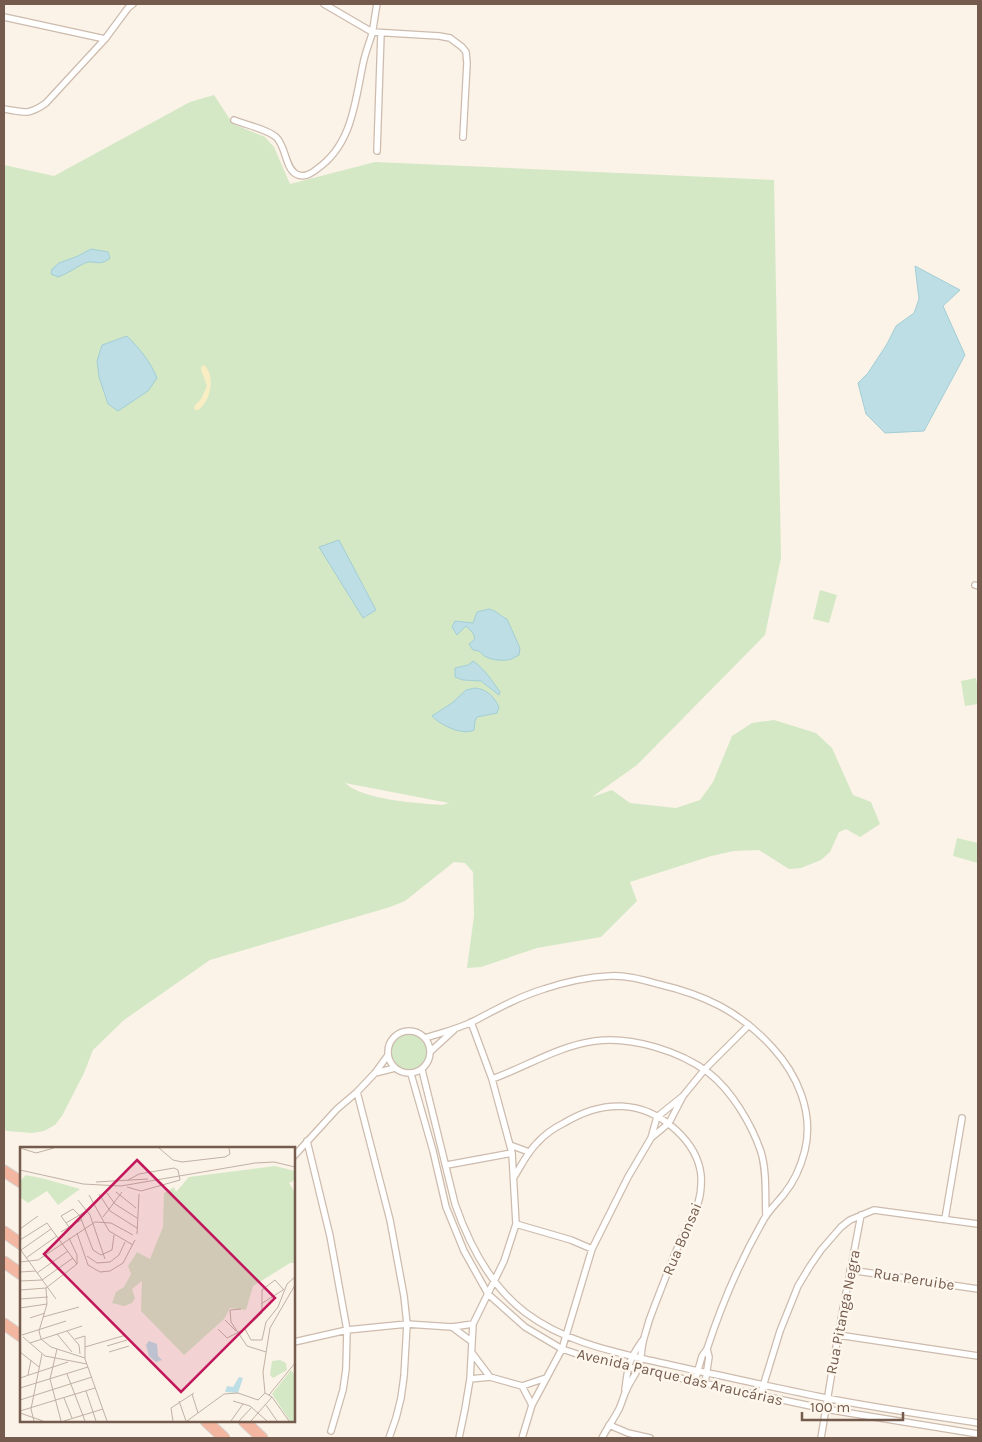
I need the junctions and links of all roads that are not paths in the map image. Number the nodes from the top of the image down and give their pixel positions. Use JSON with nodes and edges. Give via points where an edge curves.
{"nodes":[{"id":1,"x":133,"y":4,"type":"edge"},
{"id":2,"x":324,"y":4,"type":"edge"},
{"id":3,"x":377,"y":4,"type":"edge"},
{"id":4,"x":4,"y":17,"type":"edge"},
{"id":5,"x":372,"y":32,"type":"junction"},
{"id":6,"x":381,"y":33,"type":"junction"},
{"id":7,"x":105,"y":40,"type":"junction"},
{"id":8,"x":4,"y":109,"type":"edge"},
{"id":9,"x":234,"y":120,"type":"dead end"},
{"id":10,"x":462,"y":137,"type":"dead end"},
{"id":11,"x":377,"y":151,"type":"dead end"},
{"id":12,"x":471,"y":1022,"type":"junction"},
{"id":13,"x":749,"y":1025,"type":"junction"},
{"id":14,"x":455,"y":1029,"type":"junction"},
{"id":15,"x":425,"y":1038,"type":"junction"},
{"id":16,"x":431,"y":1051,"type":"junction"},
{"id":17,"x":388,"y":1055,"type":"junction"},
{"id":18,"x":395,"y":1068,"type":"junction"},
{"id":19,"x":422,"y":1070,"type":"junction"},
{"id":20,"x":704,"y":1070,"type":"junction"},
{"id":21,"x":375,"y":1073,"type":"junction"},
{"id":22,"x":411,"y":1074,"type":"junction"},
{"id":23,"x":492,"y":1078,"type":"junction"},
{"id":24,"x":357,"y":1092,"type":"junction"},
{"id":25,"x":682,"y":1096,"type":"junction"},
{"id":26,"x":657,"y":1117,"type":"junction"},
{"id":27,"x":962,"y":1118,"type":"dead end"},
{"id":28,"x":669,"y":1123,"type":"junction"},
{"id":29,"x":651,"y":1138,"type":"junction"},
{"id":30,"x":307,"y":1141,"type":"junction"},
{"id":31,"x":510,"y":1146,"type":"junction"},
{"id":32,"x":529,"y":1152,"type":"junction"},
{"id":33,"x":512,"y":1153,"type":"junction"},
{"id":34,"x":295,"y":1155,"type":"edge"},
{"id":35,"x":446,"y":1164,"type":"junction"},
{"id":36,"x":4,"y":1171,"type":"edge"},
{"id":37,"x":514,"y":1178,"type":"junction"},
{"id":38,"x":20,"y":1181,"type":"edge"},
{"id":39,"x":861,"y":1215,"type":"junction"},
{"id":40,"x":766,"y":1216,"type":"junction"},
{"id":41,"x":946,"y":1219,"type":"junction"},
{"id":42,"x":516,"y":1224,"type":"junction"},
{"id":43,"x":978,"y":1224,"type":"edge"},
{"id":44,"x":4,"y":1232,"type":"edge"},
{"id":45,"x":20,"y":1243,"type":"edge"},
{"id":46,"x":592,"y":1249,"type":"junction"},
{"id":47,"x":4,"y":1262,"type":"edge"},
{"id":48,"x":850,"y":1270,"type":"junction"},
{"id":49,"x":20,"y":1273,"type":"edge"},
{"id":50,"x":495,"y":1280,"type":"junction"},
{"id":51,"x":978,"y":1289,"type":"edge"},
{"id":52,"x":488,"y":1294,"type":"junction"},
{"id":53,"x":4,"y":1324,"type":"edge"},
{"id":54,"x":408,"y":1324,"type":"junction"},
{"id":55,"x":473,"y":1324,"type":"junction"},
{"id":56,"x":452,"y":1327,"type":"junction"},
{"id":57,"x":347,"y":1330,"type":"junction"},
{"id":58,"x":20,"y":1335,"type":"edge"},
{"id":59,"x":838,"y":1335,"type":"junction"},
{"id":60,"x":566,"y":1336,"type":"junction"},
{"id":61,"x":644,"y":1339,"type":"junction"},
{"id":62,"x":471,"y":1341,"type":"junction"},
{"id":63,"x":295,"y":1342,"type":"edge"},
{"id":64,"x":562,"y":1349,"type":"junction"},
{"id":65,"x":707,"y":1349,"type":"junction"},
{"id":66,"x":472,"y":1353,"type":"junction"},
{"id":67,"x":631,"y":1356,"type":"junction"},
{"id":68,"x":978,"y":1356,"type":"edge"},
{"id":69,"x":641,"y":1358,"type":"junction"},
{"id":70,"x":628,"y":1367,"type":"junction"},
{"id":71,"x":638,"y":1369,"type":"junction"},
{"id":72,"x":698,"y":1371,"type":"junction"},
{"id":73,"x":707,"y":1373,"type":"junction"},
{"id":74,"x":490,"y":1377,"type":"junction"},
{"id":75,"x":546,"y":1378,"type":"junction"},
{"id":76,"x":470,"y":1379,"type":"junction"},
{"id":77,"x":695,"y":1381,"type":"junction"},
{"id":78,"x":705,"y":1383,"type":"junction"},
{"id":79,"x":763,"y":1385,"type":"junction"},
{"id":80,"x":522,"y":1386,"type":"junction"},
{"id":81,"x":625,"y":1392,"type":"junction"},
{"id":82,"x":760,"y":1396,"type":"junction"},
{"id":83,"x":826,"y":1398,"type":"junction"},
{"id":84,"x":863,"y":1404,"type":"junction"},
{"id":85,"x":532,"y":1405,"type":"junction"},
{"id":86,"x":825,"y":1409,"type":"junction"},
{"id":87,"x":862,"y":1415,"type":"junction"},
{"id":88,"x":207,"y":1422,"type":"edge"},
{"id":89,"x":245,"y":1422,"type":"edge"},
{"id":90,"x":978,"y":1423,"type":"edge"},
{"id":91,"x":609,"y":1425,"type":"junction"},
{"id":92,"x":332,"y":1431,"type":"dead end"},
{"id":93,"x":978,"y":1434,"type":"edge"},
{"id":94,"x":224,"y":1438,"type":"edge"},
{"id":95,"x":262,"y":1438,"type":"edge"},
{"id":96,"x":389,"y":1438,"type":"edge"},
{"id":97,"x":459,"y":1438,"type":"edge"},
{"id":98,"x":522,"y":1438,"type":"edge"},
{"id":99,"x":602,"y":1438,"type":"edge"},
{"id":100,"x":650,"y":1438,"type":"edge"},
{"id":101,"x":821,"y":1438,"type":"edge"}],
"edges":[{"from":1,"to":7,"type":"street"},
{"from":2,"to":5,"type":"street"},
{"from":3,"to":5,"type":"street"},
{"from":4,"to":7,"type":"street"},
{"from":5,"to":6,"type":"street"},
{"from":5,"to":9,"type":"street","via":[[348,130],[336,152],[313,172],[296,175],[277,138]]},
{"from":6,"to":10,"type":"street","via":[[439,36],[450,38],[462,46],[467,63]]},
{"from":6,"to":11,"type":"street"},
{"from":7,"to":8,"type":"street","via":[[58,92],[36,111],[27,113]]},
{"from":12,"to":13,"type":"street","via":[[542,989],[612,976],[678,989],[721,1006]]},
{"from":12,"to":14,"type":"street"},
{"from":12,"to":23,"type":"street"},
{"from":13,"to":20,"type":"street"},
{"from":13,"to":40,"type":"street","via":[[789,1068],[807,1118],[808,1134],[800,1166]]},
{"from":14,"to":15,"type":"street"},
{"from":14,"to":16,"type":"street"},
{"from":15,"to":16,"type":"street"},
{"from":15,"to":17,"type":"street","via":[[414,1031],[401,1032],[391,1041]]},
{"from":16,"to":19,"type":"street"},
{"from":17,"to":18,"type":"street"},
{"from":17,"to":21,"type":"street"},
{"from":18,"to":21,"type":"street"},
{"from":18,"to":22,"type":"street"},
{"from":19,"to":22,"type":"street"},
{"from":19,"to":35,"type":"street","name":"Avenida Parque das Araucárias"},
{"from":20,"to":23,"type":"street","via":[[657,1048],[608,1040],[565,1048]]},
{"from":20,"to":25,"type":"street"},
{"from":20,"to":40,"type":"street","via":[[733,1099],[748,1121],[764,1167]]},
{"from":21,"to":24,"type":"street"},
{"from":22,"to":52,"type":"street","name":"Avenida Parque das Araucárias","via":[[434,1150],[446,1206],[464,1252]]},
{"from":23,"to":31,"type":"street"},
{"from":24,"to":30,"type":"street"},
{"from":24,"to":54,"type":"street","via":[[390,1220]]},
{"from":25,"to":26,"type":"street"},
{"from":25,"to":28,"type":"street"},
{"from":26,"to":28,"type":"street","name":"Rua Bonsai"},
{"from":26,"to":29,"type":"street"},
{"from":26,"to":32,"type":"street","name":"Rua Bonsai","via":[[628,1106],[602,1107],[570,1119],[541,1139]]},
{"from":27,"to":41,"type":"street"},
{"from":28,"to":29,"type":"street"},
{"from":28,"to":61,"type":"street","name":"Rua Bonsai","via":[[686,1141],[698,1161],[700,1195],[669,1267]]},
{"from":29,"to":46,"type":"street"},
{"from":30,"to":34,"type":"street"},
{"from":30,"to":57,"type":"street","via":[[330,1236]]},
{"from":31,"to":32,"type":"street"},
{"from":31,"to":33,"type":"street"},
{"from":32,"to":37,"type":"street","name":"Rua Bonsai"},
{"from":33,"to":35,"type":"street"},
{"from":33,"to":37,"type":"street"},
{"from":35,"to":50,"type":"street","name":"Avenida Parque das Araucárias","via":[[462,1222],[477,1254]]},
{"from":36,"to":38,"type":"highway"},
{"from":37,"to":42,"type":"street"},
{"from":39,"to":41,"type":"street","via":[[874,1210]]},
{"from":39,"to":48,"type":"street","name":"Rua Pitanga Negra"},
{"from":39,"to":79,"type":"street","via":[[841,1227],[820,1250],[798,1286]]},
{"from":40,"to":65,"type":"street","via":[[742,1258]]},
{"from":41,"to":43,"type":"street"},
{"from":42,"to":46,"type":"street"},
{"from":42,"to":50,"type":"street"},
{"from":44,"to":45,"type":"highway"},
{"from":46,"to":60,"type":"street"},
{"from":47,"to":49,"type":"highway"},
{"from":48,"to":51,"type":"street","name":"Rua Peruibe"},
{"from":48,"to":59,"type":"street","name":"Rua Pitanga Negra"},
{"from":50,"to":52,"type":"street"},
{"from":50,"to":60,"type":"street","name":"Avenida Parque das Araucárias","via":[[526,1313]]},
{"from":52,"to":55,"type":"street"},
{"from":52,"to":64,"type":"street","name":"Avenida Parque das Araucárias","via":[[525,1326]]},
{"from":53,"to":58,"type":"highway"},
{"from":54,"to":56,"type":"street"},
{"from":54,"to":57,"type":"street"},
{"from":54,"to":96,"type":"street","via":[[402,1391]]},
{"from":55,"to":56,"type":"street"},
{"from":55,"to":62,"type":"street"},
{"from":56,"to":62,"type":"street"},
{"from":57,"to":63,"type":"street"},
{"from":57,"to":92,"type":"street","via":[[343,1390]]},
{"from":59,"to":68,"type":"street"},
{"from":59,"to":83,"type":"street","name":"Rua Pitanga Negra"},
{"from":60,"to":64,"type":"street"},
{"from":60,"to":67,"type":"street","name":"Avenida Parque das Araucárias"},
{"from":61,"to":67,"type":"street"},
{"from":61,"to":69,"type":"street"},
{"from":62,"to":66,"type":"street"},
{"from":64,"to":70,"type":"street","name":"Avenida Parque das Araucárias"},
{"from":64,"to":75,"type":"street"},
{"from":65,"to":72,"type":"street"},
{"from":65,"to":73,"type":"street"},
{"from":66,"to":74,"type":"street"},
{"from":66,"to":76,"type":"street"},
{"from":67,"to":69,"type":"street","name":"Avenida Parque das Araucárias"},
{"from":67,"to":70,"type":"street"},
{"from":69,"to":71,"type":"street"},
{"from":69,"to":72,"type":"street","name":"Avenida Parque das Araucárias"},
{"from":70,"to":71,"type":"street","name":"Avenida Parque das Araucárias"},
{"from":70,"to":81,"type":"street"},
{"from":71,"to":77,"type":"street","name":"Avenida Parque das Araucárias"},
{"from":71,"to":81,"type":"street"},
{"from":72,"to":73,"type":"street","name":"Avenida Parque das Araucárias"},
{"from":72,"to":77,"type":"street"},
{"from":73,"to":78,"type":"street"},
{"from":73,"to":79,"type":"street","name":"Avenida Parque das Araucárias"},
{"from":74,"to":76,"type":"street"},
{"from":74,"to":80,"type":"street"},
{"from":75,"to":80,"type":"street"},
{"from":75,"to":85,"type":"street"},
{"from":76,"to":97,"type":"street"},
{"from":77,"to":78,"type":"street","name":"Avenida Parque das Araucárias"},
{"from":78,"to":82,"type":"street","name":"Avenida Parque das Araucárias"},
{"from":79,"to":82,"type":"street"},
{"from":79,"to":83,"type":"street","name":"Avenida Parque das Araucárias"},
{"from":80,"to":85,"type":"street"},
{"from":81,"to":91,"type":"street"},
{"from":82,"to":86,"type":"street","name":"Avenida Parque das Araucárias"},
{"from":83,"to":84,"type":"street","name":"Avenida Parque das Araucárias"},
{"from":83,"to":86,"type":"street","name":"Rua Pitanga Negra"},
{"from":84,"to":87,"type":"street"},
{"from":84,"to":90,"type":"street","name":"Avenida Parque das Araucárias"},
{"from":85,"to":98,"type":"street"},
{"from":86,"to":87,"type":"street","name":"Avenida Parque das Araucárias"},
{"from":86,"to":101,"type":"street","name":"Rua Pitanga Negra"},
{"from":87,"to":93,"type":"street","name":"Avenida Parque das Araucárias"},
{"from":88,"to":94,"type":"highway"},
{"from":89,"to":95,"type":"highway"},
{"from":91,"to":99,"type":"street"},
{"from":91,"to":100,"type":"street"}]}
